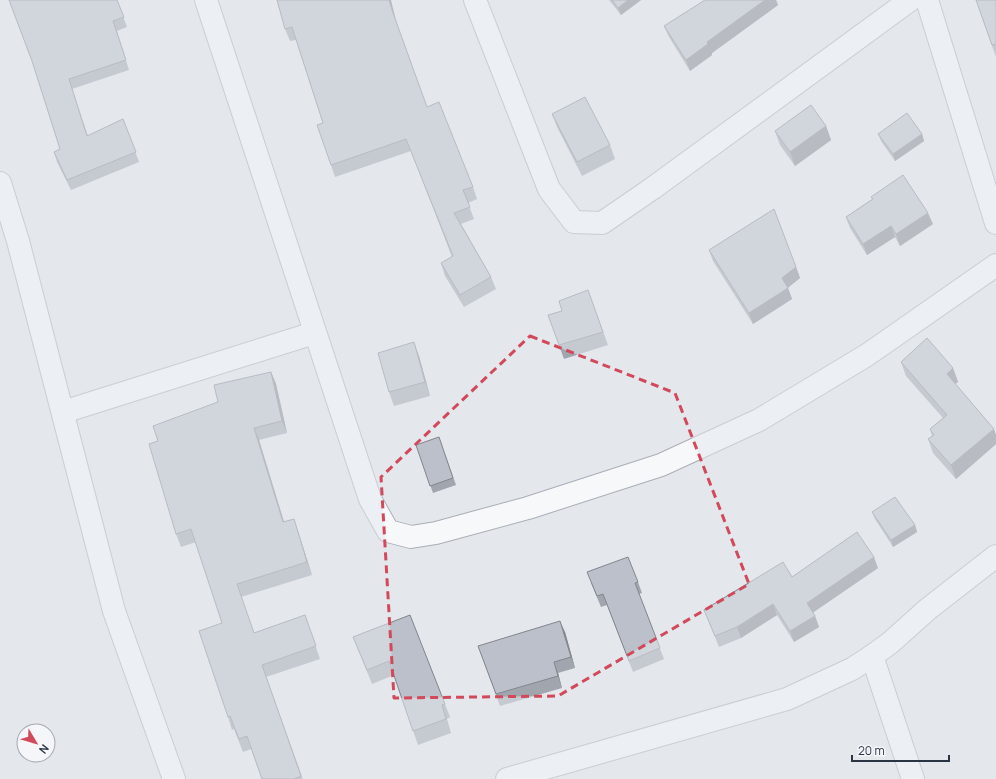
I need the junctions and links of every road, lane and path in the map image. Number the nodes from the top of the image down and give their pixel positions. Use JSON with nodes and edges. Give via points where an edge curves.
{"nodes":[{"id":1,"x":206,"y":0,"type":"edge"},
{"id":2,"x":475,"y":0,"type":"edge"},
{"id":3,"x":910,"y":0,"type":"edge"},
{"id":4,"x":927,"y":0,"type":"edge"},
{"id":5,"x":0,"y":182,"type":"edge"},
{"id":6,"x":996,"y":223,"type":"edge"},
{"id":7,"x":996,"y":265,"type":"edge"},
{"id":8,"x":314,"y":333,"type":"junction"},
{"id":9,"x":63,"y":412,"type":"junction"},
{"id":10,"x":996,"y":556,"type":"edge"},
{"id":11,"x":872,"y":656,"type":"junction"},
{"id":12,"x":174,"y":779,"type":"edge"},
{"id":13,"x":507,"y":779,"type":"edge"},
{"id":14,"x":912,"y":779,"type":"edge"}],
"edges":[{"from":1,"to":8,"type":"street"},
{"from":2,"to":3,"type":"street","via":[[549,190],[574,222],[602,223]]},
{"from":4,"to":6,"type":"street"},
{"from":5,"to":9,"type":"street"},
{"from":7,"to":8,"type":"street","via":[[867,355],[759,420],[661,465],[528,508],[436,533],[411,537],[388,532],[370,499]]},
{"from":8,"to":9,"type":"street"},
{"from":9,"to":12,"type":"street","via":[[114,611]]},
{"from":10,"to":11,"type":"street"},
{"from":11,"to":13,"type":"street","via":[[852,669],[787,699]]},
{"from":11,"to":14,"type":"street"}]}
